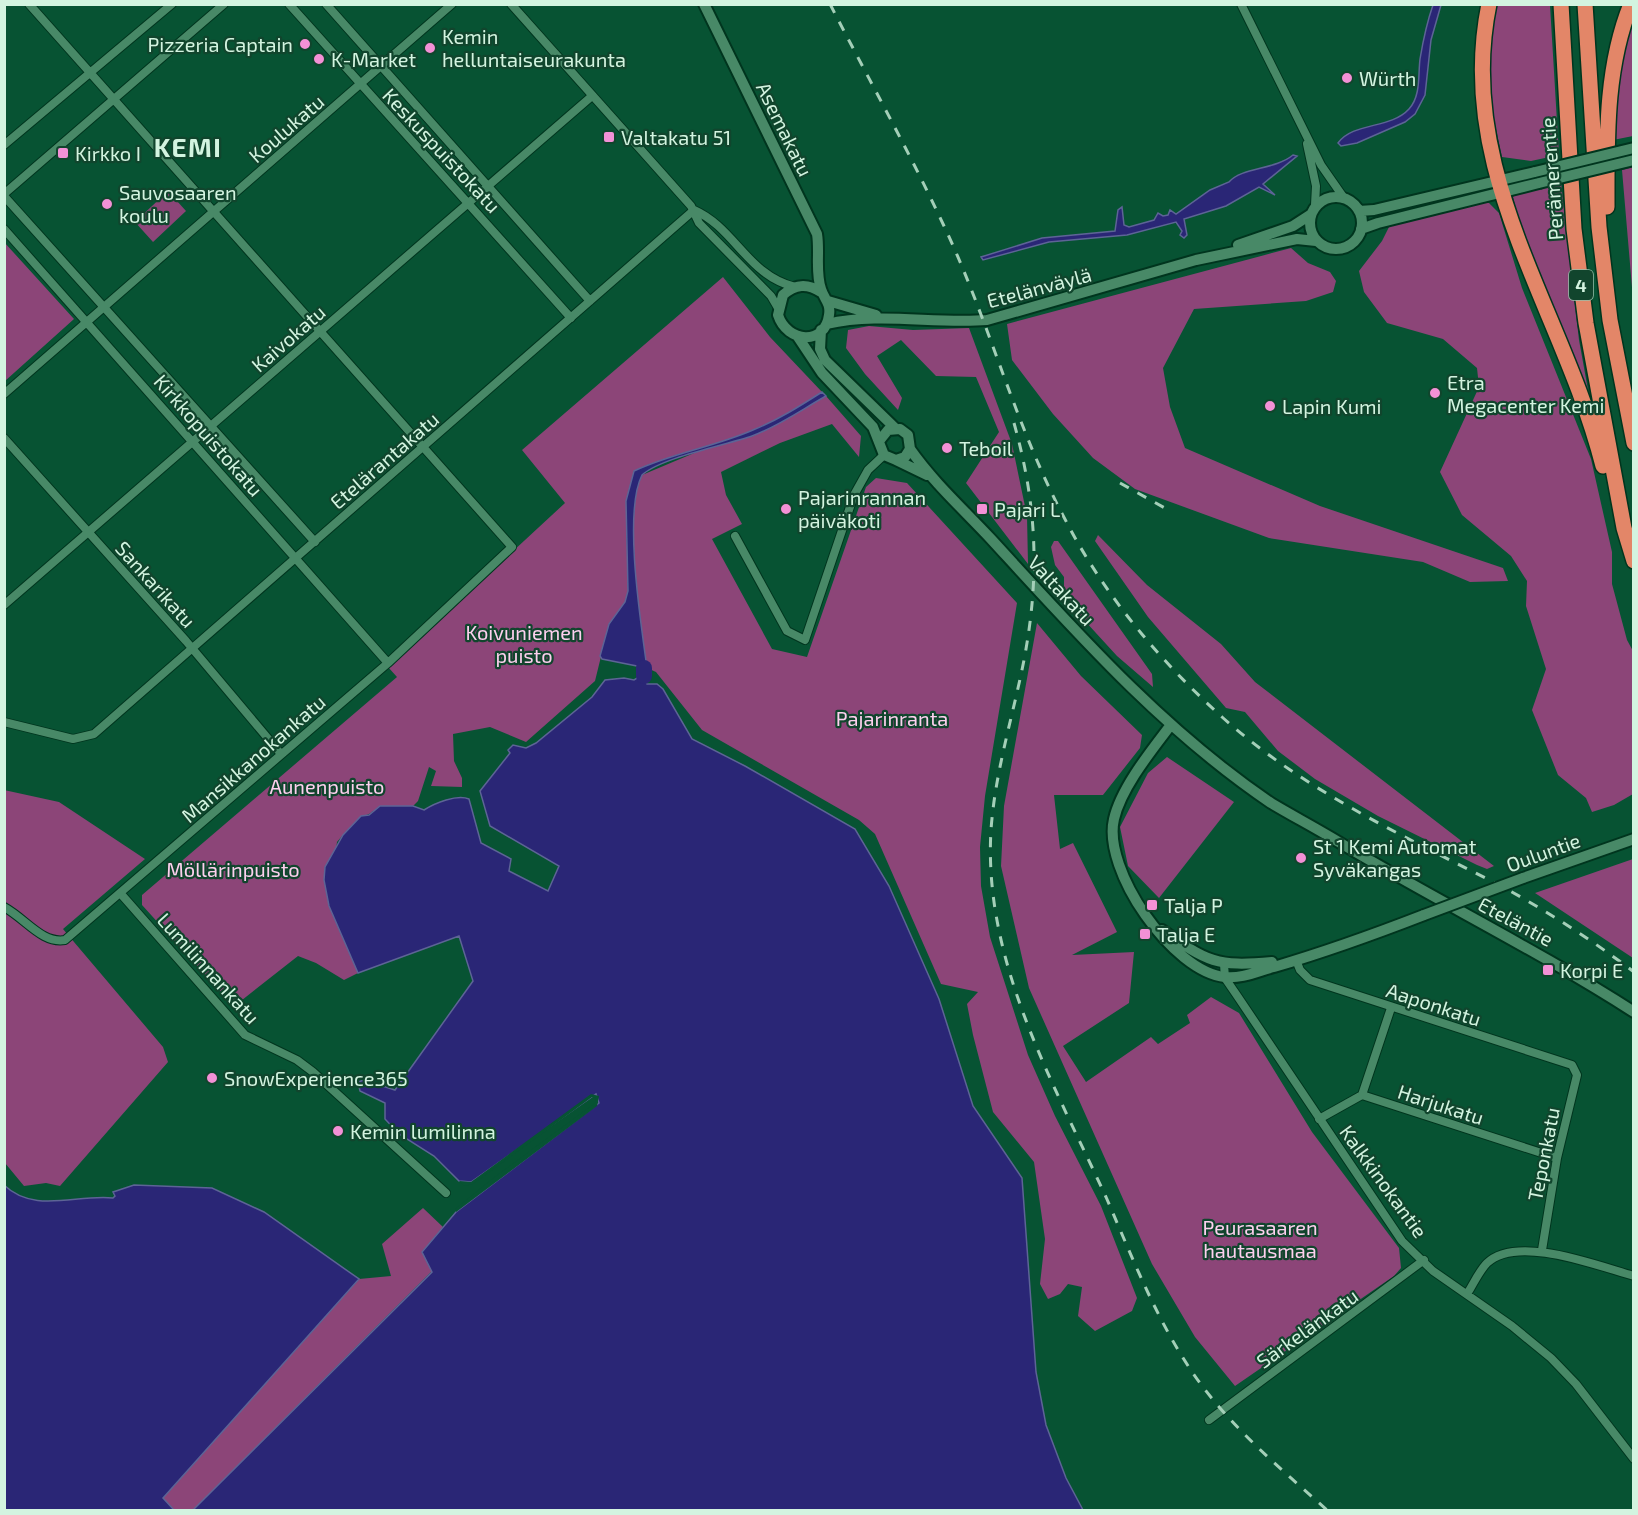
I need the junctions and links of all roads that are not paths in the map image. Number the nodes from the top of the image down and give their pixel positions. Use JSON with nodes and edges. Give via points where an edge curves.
{"nodes":[{"id":1,"x":29,"y":4,"type":"edge"},
{"id":2,"x":172,"y":4,"type":"edge"},
{"id":3,"x":224,"y":4,"type":"edge"},
{"id":4,"x":289,"y":4,"type":"edge"},
{"id":5,"x":326,"y":4,"type":"edge"},
{"id":6,"x":452,"y":4,"type":"edge"},
{"id":7,"x":511,"y":4,"type":"edge"},
{"id":8,"x":704,"y":4,"type":"edge"},
{"id":9,"x":1241,"y":4,"type":"edge"},
{"id":10,"x":1489,"y":4,"type":"edge"},
{"id":11,"x":1561,"y":4,"type":"edge"},
{"id":12,"x":1585,"y":4,"type":"edge"},
{"id":13,"x":1630,"y":4,"type":"edge"},
{"id":14,"x":382,"y":67,"type":"junction"},
{"id":15,"x":90,"y":75,"type":"junction"},
{"id":16,"x":361,"y":86,"type":"junction"},
{"id":17,"x":592,"y":96,"type":"junction"},
{"id":18,"x":113,"y":100,"type":"junction"},
{"id":19,"x":1304,"y":131,"type":"junction"},
{"id":20,"x":4,"y":145,"type":"edge"},
{"id":21,"x":1634,"y":148,"type":"edge"},
{"id":22,"x":1634,"y":160,"type":"edge"},
{"id":23,"x":1537,"y":177,"type":"junction"},
{"id":24,"x":488,"y":186,"type":"junction"},
{"id":25,"x":1500,"y":186,"type":"junction"},
{"id":26,"x":4,"y":195,"type":"edge"},
{"id":27,"x":1344,"y":198,"type":"junction"},
{"id":28,"x":469,"y":202,"type":"junction"},
{"id":29,"x":694,"y":210,"type":"junction"},
{"id":30,"x":1313,"y":210,"type":"junction"},
{"id":31,"x":1359,"y":211,"type":"junction"},
{"id":32,"x":214,"y":213,"type":"junction"},
{"id":33,"x":4,"y":229,"type":"edge"},
{"id":34,"x":1361,"y":229,"type":"junction"},
{"id":35,"x":1316,"y":241,"type":"junction"},
{"id":36,"x":1196,"y":260,"type":"junction"},
{"id":37,"x":817,"y":273,"type":"junction"},
{"id":38,"x":800,"y":286,"type":"junction"},
{"id":39,"x":821,"y":292,"type":"junction"},
{"id":40,"x":828,"y":301,"type":"junction"},
{"id":41,"x":590,"y":302,"type":"junction"},
{"id":42,"x":105,"y":307,"type":"junction"},
{"id":43,"x":778,"y":308,"type":"junction"},
{"id":44,"x":571,"y":318,"type":"junction"},
{"id":45,"x":887,"y":318,"type":"junction"},
{"id":46,"x":1611,"y":320,"type":"junction"},
{"id":47,"x":88,"y":323,"type":"junction"},
{"id":48,"x":824,"y":327,"type":"junction"},
{"id":49,"x":321,"y":331,"type":"junction"},
{"id":50,"x":798,"y":337,"type":"junction"},
{"id":51,"x":4,"y":394,"type":"edge"},
{"id":52,"x":212,"y":426,"type":"junction"},
{"id":53,"x":895,"y":428,"type":"junction"},
{"id":54,"x":4,"y":438,"type":"edge"},
{"id":55,"x":880,"y":440,"type":"junction"},
{"id":56,"x":193,"y":442,"type":"junction"},
{"id":57,"x":1634,"y":443,"type":"edge"},
{"id":58,"x":424,"y":446,"type":"junction"},
{"id":59,"x":910,"y":449,"type":"junction"},
{"id":60,"x":884,"y":455,"type":"junction"},
{"id":61,"x":896,"y":460,"type":"junction"},
{"id":62,"x":929,"y":476,"type":"junction"},
{"id":63,"x":1624,"y":528,"type":"junction"},
{"id":64,"x":88,"y":534,"type":"junction"},
{"id":65,"x":735,"y":536,"type":"dead end"},
{"id":66,"x":315,"y":542,"type":"junction"},
{"id":67,"x":296,"y":559,"type":"junction"},
{"id":68,"x":1634,"y":561,"type":"edge"},
{"id":69,"x":4,"y":605,"type":"edge"},
{"id":70,"x":191,"y":648,"type":"junction"},
{"id":71,"x":388,"y":663,"type":"junction"},
{"id":72,"x":4,"y":722,"type":"edge"},
{"id":73,"x":1170,"y":726,"type":"junction"},
{"id":74,"x":281,"y":754,"type":"junction"},
{"id":75,"x":1634,"y":839,"type":"edge"},
{"id":76,"x":121,"y":894,"type":"junction"},
{"id":77,"x":4,"y":907,"type":"edge"},
{"id":78,"x":1155,"y":924,"type":"junction"},
{"id":79,"x":1296,"y":960,"type":"junction"},
{"id":80,"x":1224,"y":964,"type":"junction"},
{"id":81,"x":1225,"y":978,"type":"junction"},
{"id":82,"x":1391,"y":1008,"type":"junction"},
{"id":83,"x":1634,"y":1012,"type":"edge"},
{"id":84,"x":1572,"y":1065,"type":"joint"},
{"id":85,"x":1362,"y":1095,"type":"junction"},
{"id":86,"x":1319,"y":1119,"type":"junction"},
{"id":87,"x":1557,"y":1158,"type":"junction"},
{"id":88,"x":446,"y":1193,"type":"dead end"},
{"id":89,"x":1542,"y":1250,"type":"junction"},
{"id":90,"x":1424,"y":1260,"type":"junction"},
{"id":91,"x":1634,"y":1275,"type":"edge"},
{"id":92,"x":1467,"y":1294,"type":"junction"},
{"id":93,"x":1209,"y":1420,"type":"dead end"},
{"id":94,"x":1634,"y":1459,"type":"edge"}],
"edges":[{"from":1,"to":15,"type":"street"},
{"from":2,"to":15,"type":"street"},
{"from":3,"to":18,"type":"street"},
{"from":4,"to":16,"type":"street","name":"Keskuspuistokatu"},
{"from":5,"to":14,"type":"street","name":"Keskuspuistokatu"},
{"from":6,"to":14,"type":"street","name":"Koulukatu"},
{"from":7,"to":17,"type":"street"},
{"from":8,"to":37,"type":"main road","name":"Asemakatu","via":[[817,234]]},
{"from":9,"to":19,"type":"street"},
{"from":10,"to":25,"type":"highway","via":[[1481,85]]},
{"from":11,"to":63,"type":"highway","name":"Perämerentie","number":"4","via":[[1576,241],[1591,353]]},
{"from":12,"to":46,"type":"highway","number":"4","via":[[1599,228]]},
{"from":13,"to":46,"type":"highway","via":[[1615,60],[1607,137]]},
{"from":14,"to":16,"type":"street","name":"Koulukatu"},
{"from":14,"to":24,"type":"street","name":"Keskuspuistokatu"},
{"from":15,"to":18,"type":"street"},
{"from":15,"to":20,"type":"street"},
{"from":16,"to":28,"type":"street","name":"Keskuspuistokatu"},
{"from":16,"to":32,"type":"street","name":"Koulukatu"},
{"from":17,"to":24,"type":"street","name":"Kaivokatu"},
{"from":17,"to":29,"type":"street"},
{"from":18,"to":26,"type":"street"},
{"from":18,"to":32,"type":"street"},
{"from":19,"to":27,"type":"street"},
{"from":19,"to":30,"type":"street","via":[[1316,186]]},
{"from":21,"to":23,"type":"main road","bridge":true},
{"from":22,"to":23,"type":"main road","bridge":true},
{"from":23,"to":25,"type":"main road"},
{"from":24,"to":28,"type":"street","name":"Kaivokatu"},
{"from":24,"to":41,"type":"street","name":"Keskuspuistokatu"},
{"from":25,"to":31,"type":"main road"},
{"from":25,"to":34,"type":"main road"},
{"from":25,"to":63,"type":"highway","via":[[1515,237],[1583,397],[1614,509]]},
{"from":26,"to":42,"type":"street","name":"Kirkkopuistokatu"},
{"from":27,"to":30,"type":"main road","via":[[1334,196]]},
{"from":27,"to":31,"type":"main road"},
{"from":28,"to":44,"type":"street","name":"Keskuspuistokatu"},
{"from":28,"to":49,"type":"street","name":"Kaivokatu"},
{"from":29,"to":38,"type":"street","via":[[708,216],[755,267],[776,281]]},
{"from":29,"to":41,"type":"street","name":"Etelärantakatu"},
{"from":29,"to":43,"type":"street","via":[[699,223],[771,296]]},
{"from":30,"to":35,"type":"main road","via":[[1310,228]]},
{"from":30,"to":36,"type":"main road","name":"Etelänväylä","via":[[1293,226]]},
{"from":31,"to":34,"type":"main road"},
{"from":32,"to":42,"type":"street","name":"Koulukatu"},
{"from":32,"to":49,"type":"street"},
{"from":33,"to":47,"type":"street","name":"Kirkkopuistokatu"},
{"from":34,"to":35,"type":"main road","via":[[1352,244],[1341,249],[1330,249]]},
{"from":35,"to":36,"type":"main road","name":"Etelänväylä","via":[[1297,239]]},
{"from":36,"to":45,"type":"main road","name":"Etelänväylä","via":[[987,320],[956,323]]},
{"from":37,"to":38,"type":"main road"},
{"from":37,"to":39,"type":"main road","name":"Asemakatu"},
{"from":38,"to":39,"type":"main road"},
{"from":38,"to":43,"type":"main road","via":[[783,295]]},
{"from":39,"to":40,"type":"main road"},
{"from":40,"to":45,"type":"main road","name":"Etelänväylä"},
{"from":40,"to":48,"type":"main road","via":[[829,317]]},
{"from":41,"to":44,"type":"street","name":"Etelärantakatu"},
{"from":42,"to":47,"type":"street","name":"Koulukatu"},
{"from":42,"to":52,"type":"street","name":"Kirkkopuistokatu"},
{"from":43,"to":50,"type":"main road","via":[[784,329]]},
{"from":44,"to":58,"type":"street","name":"Etelärantakatu"},
{"from":45,"to":48,"type":"main road","name":"Etelänväylä","via":[[843,320]]},
{"from":46,"to":57,"type":"highway","number":"4"},
{"from":47,"to":51,"type":"street","name":"Koulukatu"},
{"from":47,"to":56,"type":"street","name":"Kirkkopuistokatu"},
{"from":48,"to":50,"type":"main road","via":[[814,335]]},
{"from":48,"to":53,"type":"main road","via":[[819,349],[825,360]]},
{"from":49,"to":52,"type":"street","name":"Kaivokatu"},
{"from":49,"to":58,"type":"street"},
{"from":50,"to":55,"type":"main road","via":[[822,373],[853,403]]},
{"from":52,"to":56,"type":"street","name":"Kaivokatu"},
{"from":52,"to":66,"type":"street","name":"Kirkkopuistokatu"},
{"from":53,"to":55,"type":"main road"},
{"from":53,"to":59,"type":"main road","via":[[908,435]]},
{"from":54,"to":64,"type":"street","name":"Sankarikatu"},
{"from":55,"to":60,"type":"main road"},
{"from":56,"to":64,"type":"street","name":"Kaivokatu"},
{"from":56,"to":67,"type":"street","name":"Kirkkopuistokatu"},
{"from":58,"to":66,"type":"street","name":"Etelärantakatu"},
{"from":58,"to":71,"type":"street","name":"Mansikkanokankatu","via":[[512,547]]},
{"from":59,"to":61,"type":"main road"},
{"from":59,"to":62,"type":"main road","name":"Valtakatu"},
{"from":60,"to":61,"type":"main road"},
{"from":60,"to":65,"type":"street","via":[[868,470],[854,495],[805,640],[787,631]]},
{"from":61,"to":62,"type":"main road","name":"Valtakatu"},
{"from":62,"to":73,"type":"main road","name":"Valtakatu","via":[[1063,620]]},
{"from":63,"to":68,"type":"highway","name":"Perämerentie","number":"4"},
{"from":64,"to":69,"type":"street","name":"Kaivokatu"},
{"from":64,"to":70,"type":"street","name":"Sankarikatu"},
{"from":66,"to":67,"type":"street","name":"Etelärantakatu"},
{"from":67,"to":70,"type":"street","name":"Etelärantakatu"},
{"from":67,"to":71,"type":"street","name":"Kirkkopuistokatu"},
{"from":70,"to":72,"type":"street","name":"Etelärantakatu","via":[[94,734],[73,739]]},
{"from":70,"to":74,"type":"street","name":"Sankarikatu"},
{"from":71,"to":74,"type":"street","name":"Mansikkanokankatu"},
{"from":73,"to":78,"type":"main road","name":"Ouluntie","via":[[1119,804],[1112,832],[1113,850],[1126,885]]},
{"from":73,"to":83,"type":"main road","name":"Eteläntie","via":[[1272,803],[1397,878],[1570,971]]},
{"from":74,"to":76,"type":"street","name":"Mansikkanokankatu"},
{"from":75,"to":79,"type":"main road","name":"Ouluntie","bridge":true},
{"from":76,"to":77,"type":"street","name":"Mansikkanokankatu","via":[[65,940],[54,942]]},
{"from":76,"to":88,"type":"street","name":"Lumilinnankatu","via":[[245,1035],[313,1072]]},
{"from":78,"to":80,"type":"main road","name":"Ouluntie","via":[[1196,953]]},
{"from":78,"to":81,"type":"main road","name":"Ouluntie","via":[[1185,959]]},
{"from":79,"to":80,"type":"main road","name":"Ouluntie"},
{"from":79,"to":81,"type":"main road","name":"Ouluntie","via":[[1247,976]]},
{"from":79,"to":82,"type":"street","name":"Aaponkatu","via":[[1310,980]]},
{"from":80,"to":81,"type":"street","name":"Kalkkinokantie"},
{"from":81,"to":86,"type":"street","name":"Kalkkinokantie"},
{"from":82,"to":84,"type":"street","name":"Aaponkatu"},
{"from":82,"to":85,"type":"street"},
{"from":84,"to":87,"type":"street","name":"Teponkatu","via":[[1577,1075]]},
{"from":85,"to":86,"type":"street"},
{"from":85,"to":87,"type":"street","name":"Harjukatu"},
{"from":86,"to":90,"type":"street","name":"Kalkkinokantie","via":[[1402,1241]]},
{"from":87,"to":89,"type":"street","name":"Teponkatu"},
{"from":89,"to":91,"type":"street"},
{"from":89,"to":92,"type":"street","via":[[1517,1251],[1488,1262]]},
{"from":90,"to":92,"type":"street","name":"Kalkkinokantie","via":[[1433,1271]]},
{"from":90,"to":93,"type":"street","name":"Särkelänkatu"},
{"from":92,"to":94,"type":"street","name":"Kalkkinokantie","via":[[1551,1358]]}]}
